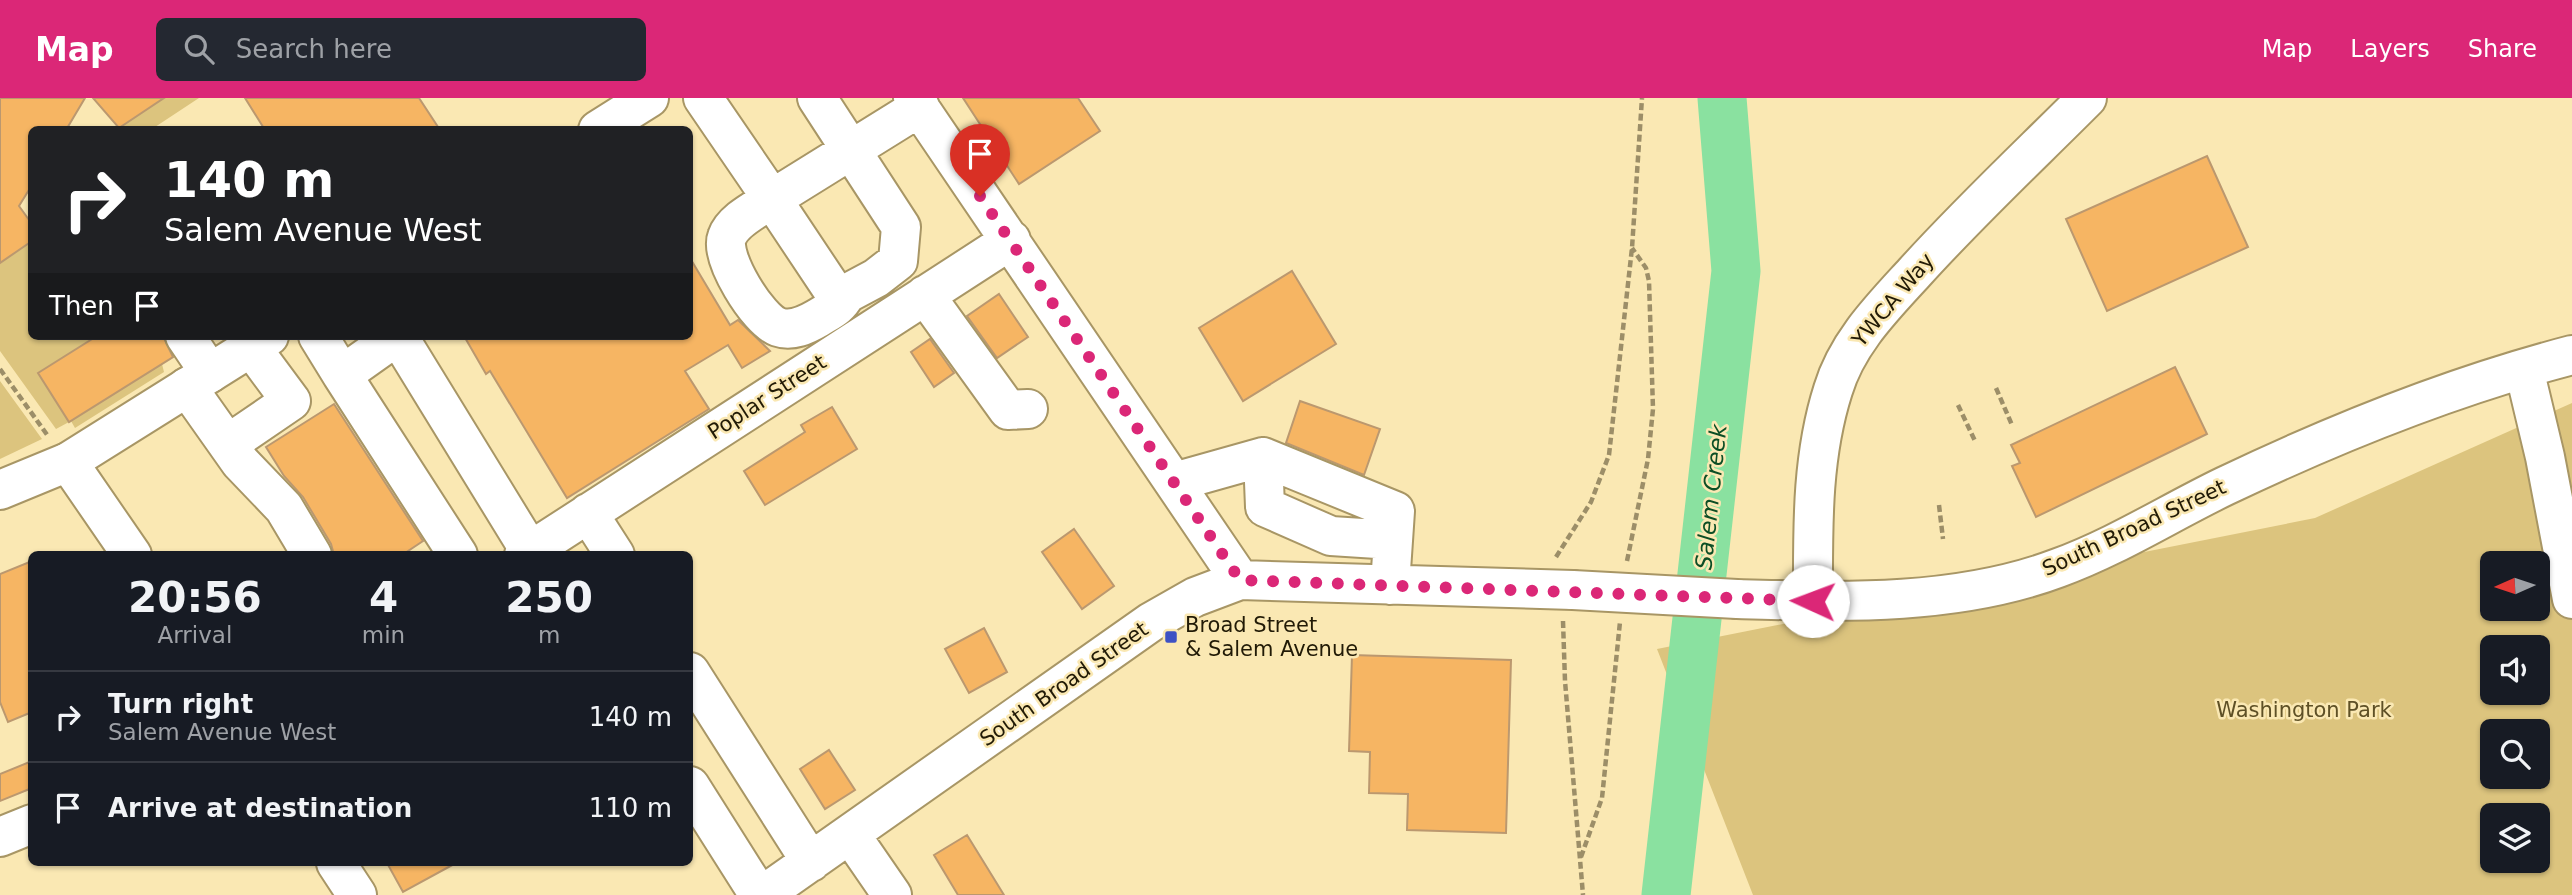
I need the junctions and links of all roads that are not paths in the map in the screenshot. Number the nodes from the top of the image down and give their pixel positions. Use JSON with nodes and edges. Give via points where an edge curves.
{"nodes":[{"id":1,"x":649,"y":98,"type":"edge"},
{"id":2,"x":817,"y":98,"type":"edge"},
{"id":3,"x":2087,"y":98,"type":"edge"},
{"id":4,"x":917,"y":103,"type":"edge"},
{"id":5,"x":703,"y":117,"type":"edge"},
{"id":6,"x":604,"y":126,"type":"edge"},
{"id":7,"x":852,"y":149,"type":"junction"},
{"id":8,"x":772,"y":199,"type":"junction"},
{"id":9,"x":1010,"y":240,"type":"junction"},
{"id":10,"x":846,"y":293,"type":"junction"},
{"id":11,"x":926,"y":295,"type":"junction"},
{"id":12,"x":186,"y":340,"type":"edge"},
{"id":13,"x":320,"y":340,"type":"edge"},
{"id":14,"x":392,"y":340,"type":"edge"},
{"id":15,"x":400,"y":340,"type":"edge"},
{"id":16,"x":260,"y":341,"type":"edge"},
{"id":17,"x":2572,"y":355,"type":"edge"},
{"id":18,"x":2525,"y":369,"type":"junction"},
{"id":19,"x":342,"y":375,"type":"junction"},
{"id":20,"x":199,"y":380,"type":"junction"},
{"id":21,"x":1028,"y":409,"type":"dead end"},
{"id":22,"x":228,"y":444,"type":"junction"},
{"id":23,"x":61,"y":452,"type":"junction"},
{"id":24,"x":1174,"y":482,"type":"junction"},
{"id":25,"x":0,"y":490,"type":"edge"},
{"id":26,"x":588,"y":513,"type":"junction"},
{"id":27,"x":129,"y":551,"type":"edge"},
{"id":28,"x":310,"y":551,"type":"edge"},
{"id":29,"x":455,"y":551,"type":"edge"},
{"id":30,"x":526,"y":551,"type":"edge"},
{"id":31,"x":530,"y":551,"type":"edge"},
{"id":32,"x":612,"y":551,"type":"edge"},
{"id":33,"x":1240,"y":580,"type":"junction"},
{"id":34,"x":1390,"y":585,"type":"junction"},
{"id":35,"x":2572,"y":599,"type":"edge"},
{"id":36,"x":1813,"y":601,"type":"junction"},
{"id":37,"x":696,"y":696,"type":"edge"},
{"id":38,"x":763,"y":788,"type":"junction"},
{"id":39,"x":693,"y":791,"type":"edge"},
{"id":40,"x":713,"y":824,"type":"junction"},
{"id":41,"x":28,"y":826,"type":"edge"},
{"id":42,"x":850,"y":834,"type":"junction"},
{"id":43,"x":0,"y":837,"type":"edge"},
{"id":44,"x":811,"y":862,"type":"junction"},
{"id":45,"x":338,"y":866,"type":"edge"},
{"id":46,"x":357,"y":895,"type":"edge"},
{"id":47,"x":761,"y":895,"type":"edge"},
{"id":48,"x":892,"y":895,"type":"edge"}],
"edges":[{"from":1,"to":6,"type":"street"},
{"from":2,"to":7,"type":"street"},
{"from":3,"to":36,"type":"street","name":"YWCA Way","via":[[1939,246],[1850,350],[1833,387],[1821,435],[1813,517]]},
{"from":4,"to":7,"type":"street"},
{"from":4,"to":9,"type":"street"},
{"from":5,"to":8,"type":"street"},
{"from":7,"to":8,"type":"street"},
{"from":7,"to":10,"type":"street","via":[[901,227],[902,244],[898,261]]},
{"from":8,"to":10,"type":"street","via":[[832,289]]},
{"from":8,"to":10,"type":"street","via":[[734,225],[726,238],[729,265],[764,318],[777,327],[793,329],[840,306]]},
{"from":9,"to":11,"type":"street","name":"Poplar Street"},
{"from":9,"to":24,"type":"street"},
{"from":11,"to":21,"type":"street","via":[[1008,410]]},
{"from":11,"to":26,"type":"street","name":"Poplar Street"},
{"from":12,"to":20,"type":"street"},
{"from":13,"to":19,"type":"street"},
{"from":14,"to":19,"type":"street"},
{"from":15,"to":30,"type":"street"},
{"from":16,"to":20,"type":"street"},
{"from":16,"to":22,"type":"street","via":[[291,401]]},
{"from":17,"to":18,"type":"street","name":"South Broad Street"},
{"from":18,"to":35,"type":"street"},
{"from":18,"to":36,"type":"street","name":"South Broad Street","via":[[2350,429],[2058,568],[1974,590]]},
{"from":19,"to":29,"type":"street"},
{"from":20,"to":22,"type":"street"},
{"from":20,"to":23,"type":"street"},
{"from":22,"to":28,"type":"street","via":[[284,508]]},
{"from":23,"to":25,"type":"street"},
{"from":23,"to":27,"type":"street"},
{"from":24,"to":33,"type":"street"},
{"from":24,"to":34,"type":"street","via":[[1263,457],[1395,511]]},
{"from":26,"to":31,"type":"street","name":"Poplar Street"},
{"from":26,"to":32,"type":"street"},
{"from":33,"to":34,"type":"street","name":"South Broad Street"},
{"from":33,"to":42,"type":"street","name":"South Broad Street","via":[[1195,597],[1151,622]]},
{"from":34,"to":36,"type":"street","name":"South Broad Street","bridge":true},
{"from":37,"to":38,"type":"street"},
{"from":38,"to":40,"type":"street"},
{"from":38,"to":44,"type":"street"},
{"from":39,"to":40,"type":"street"},
{"from":40,"to":47,"type":"street"},
{"from":41,"to":43,"type":"street"},
{"from":42,"to":44,"type":"street","name":"South Broad Street"},
{"from":42,"to":48,"type":"street"},
{"from":44,"to":47,"type":"street","name":"South Broad Street"},
{"from":45,"to":46,"type":"street"}]}
